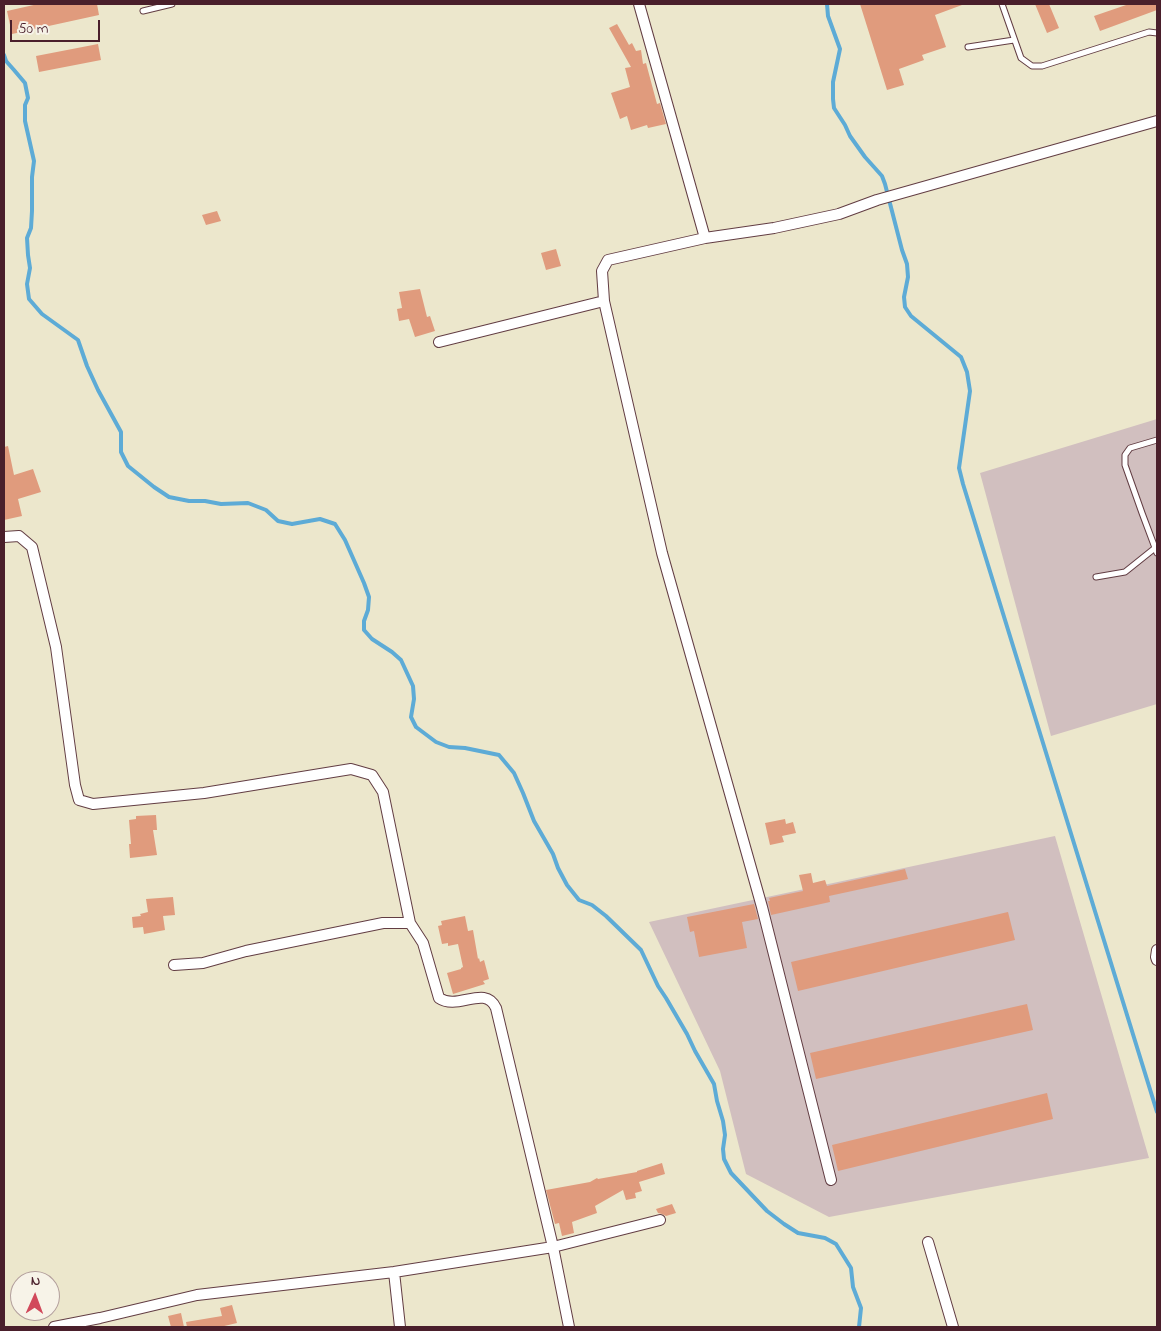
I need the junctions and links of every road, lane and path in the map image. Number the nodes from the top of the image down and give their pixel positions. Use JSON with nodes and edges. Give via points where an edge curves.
{"nodes":[{"id":1,"x":172,"y":4,"type":"edge"},
{"id":2,"x":638,"y":4,"type":"edge"},
{"id":3,"x":1002,"y":4,"type":"edge"},
{"id":4,"x":143,"y":11,"type":"dead end"},
{"id":5,"x":1157,"y":33,"type":"edge"},
{"id":6,"x":1014,"y":40,"type":"junction"},
{"id":7,"x":968,"y":47,"type":"dead end"},
{"id":8,"x":1157,"y":121,"type":"edge"},
{"id":9,"x":704,"y":238,"type":"junction"},
{"id":10,"x":604,"y":301,"type":"junction"},
{"id":11,"x":439,"y":342,"type":"dead end"},
{"id":12,"x":1157,"y":440,"type":"edge"},
{"id":13,"x":4,"y":537,"type":"edge"},
{"id":14,"x":1156,"y":550,"type":"edge"},
{"id":15,"x":1096,"y":577,"type":"dead end"},
{"id":16,"x":410,"y":923,"type":"junction"},
{"id":17,"x":1157,"y":950,"type":"edge"},
{"id":18,"x":1157,"y":960,"type":"edge"},
{"id":19,"x":174,"y":965,"type":"dead end"},
{"id":20,"x":831,"y":1180,"type":"dead end"},
{"id":21,"x":660,"y":1220,"type":"dead end"},
{"id":22,"x":928,"y":1242,"type":"dead end"},
{"id":23,"x":553,"y":1247,"type":"junction"},
{"id":24,"x":394,"y":1272,"type":"junction"},
{"id":25,"x":54,"y":1327,"type":"edge"},
{"id":26,"x":400,"y":1327,"type":"edge"},
{"id":27,"x":569,"y":1327,"type":"edge"},
{"id":28,"x":952,"y":1327,"type":"edge"}],
"edges":[{"from":1,"to":4,"type":"lane"},
{"from":2,"to":9,"type":"street"},
{"from":3,"to":6,"type":"lane"},
{"from":5,"to":6,"type":"lane","via":[[1149,32],[1042,66],[1032,66],[1021,58]]},
{"from":6,"to":7,"type":"lane"},
{"from":8,"to":9,"type":"street","via":[[877,200],[838,214]]},
{"from":9,"to":10,"type":"street","via":[[608,260],[602,271]]},
{"from":10,"to":11,"type":"street"},
{"from":10,"to":20,"type":"street","via":[[662,553],[762,907]]},
{"from":12,"to":14,"type":"lane","via":[[1130,448],[1125,455],[1125,465]]},
{"from":13,"to":16,"type":"street","via":[[19,536],[32,547],[56,647],[79,800],[93,804],[204,793],[351,769],[372,775],[383,792]]},
{"from":14,"to":15,"type":"lane","via":[[1125,572]]},
{"from":16,"to":19,"type":"street","via":[[383,923],[203,963]]},
{"from":16,"to":23,"type":"street","via":[[423,943],[439,998],[447,1002],[485,997],[494,1002]]},
{"from":17,"to":18,"type":"street"},
{"from":21,"to":23,"type":"street"},
{"from":22,"to":28,"type":"street"},
{"from":23,"to":24,"type":"street"},
{"from":23,"to":27,"type":"street"},
{"from":24,"to":25,"type":"street","via":[[197,1295]]},
{"from":24,"to":26,"type":"street"}]}
